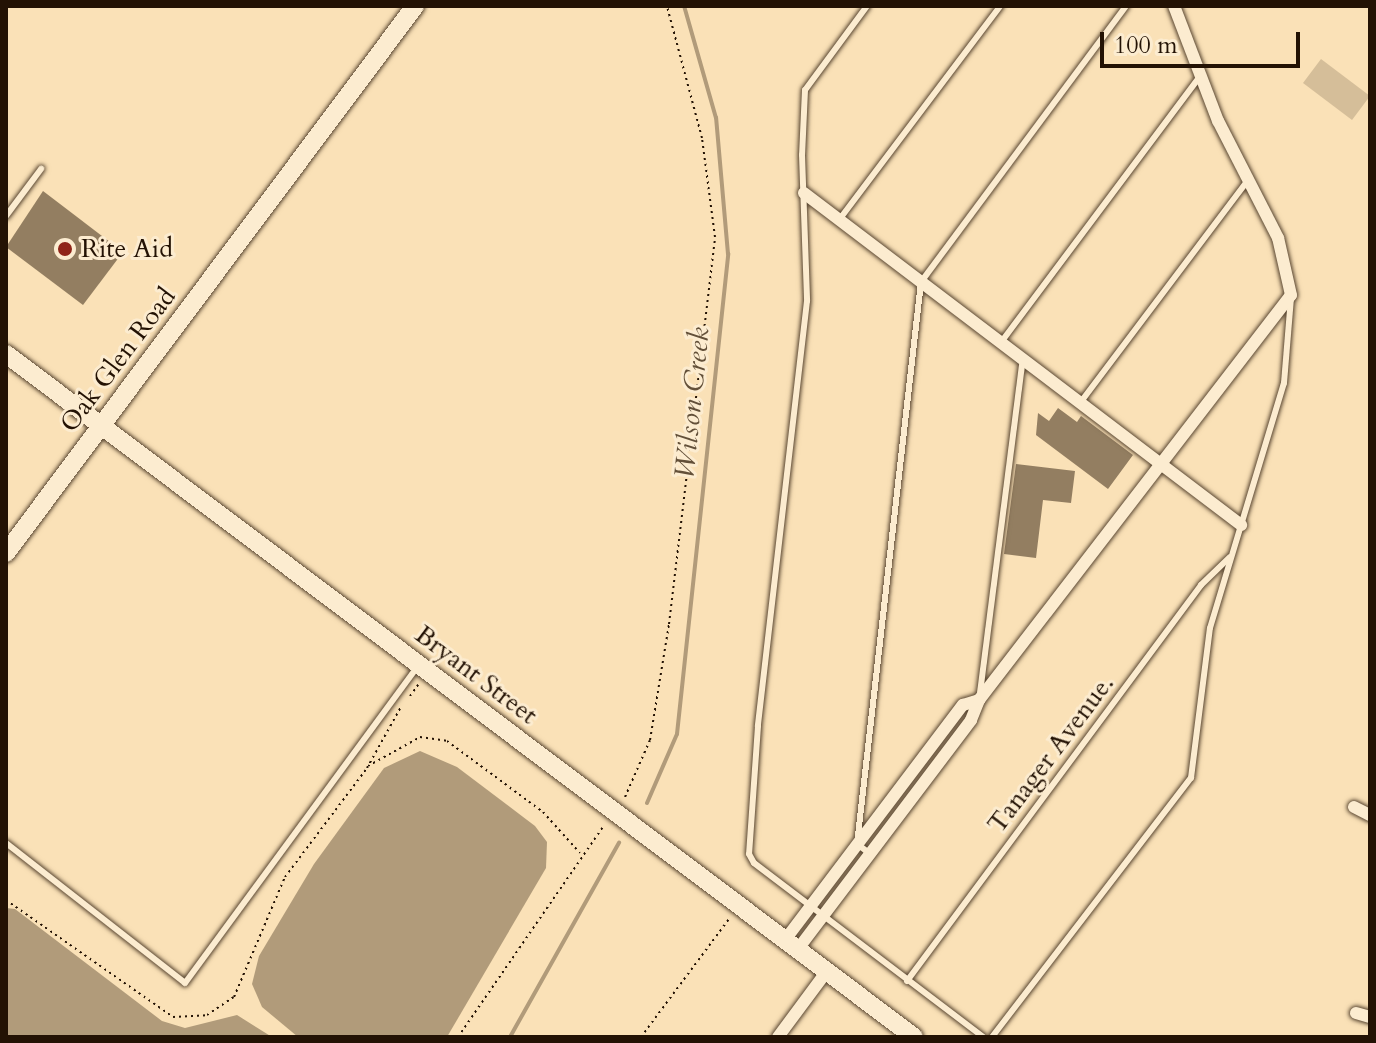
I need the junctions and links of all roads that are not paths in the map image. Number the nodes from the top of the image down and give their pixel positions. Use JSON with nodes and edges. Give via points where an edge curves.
{"nodes":[{"id":1,"x":415,"y":6,"type":"edge"},
{"id":2,"x":867,"y":6,"type":"edge"},
{"id":3,"x":1000,"y":6,"type":"edge"},
{"id":4,"x":1126,"y":6,"type":"edge"},
{"id":5,"x":1174,"y":6,"type":"edge"},
{"id":6,"x":1201,"y":75,"type":"junction"},
{"id":7,"x":41,"y":169,"type":"dead end"},
{"id":8,"x":1248,"y":180,"type":"junction"},
{"id":9,"x":804,"y":193,"type":"junction"},
{"id":10,"x":6,"y":216,"type":"edge"},
{"id":11,"x":839,"y":220,"type":"junction"},
{"id":12,"x":921,"y":282,"type":"junction"},
{"id":13,"x":1291,"y":295,"type":"junction"},
{"id":14,"x":1001,"y":343,"type":"junction"},
{"id":15,"x":6,"y":354,"type":"edge"},
{"id":16,"x":1023,"y":359,"type":"junction"},
{"id":17,"x":1080,"y":403,"type":"junction"},
{"id":18,"x":101,"y":426,"type":"junction"},
{"id":19,"x":1161,"y":464,"type":"junction"},
{"id":20,"x":1241,"y":525,"type":"junction"},
{"id":21,"x":8,"y":545,"type":"edge"},
{"id":22,"x":1232,"y":555,"type":"junction"},
{"id":23,"x":424,"y":668,"type":"junction"},
{"id":24,"x":979,"y":700,"type":"junction"},
{"id":25,"x":1354,"y":807,"type":"dead end"},
{"id":26,"x":1370,"y":815,"type":"edge"},
{"id":27,"x":6,"y":843,"type":"edge"},
{"id":28,"x":857,"y":844,"type":"junction"},
{"id":29,"x":869,"y":853,"type":"junction"},
{"id":30,"x":811,"y":906,"type":"junction"},
{"id":31,"x":823,"y":915,"type":"junction"},
{"id":32,"x":791,"y":944,"type":"junction"},
{"id":33,"x":827,"y":971,"type":"junction"},
{"id":34,"x":907,"y":981,"type":"junction"},
{"id":35,"x":1356,"y":1013,"type":"dead end"},
{"id":36,"x":1370,"y":1017,"type":"edge"},
{"id":37,"x":778,"y":1037,"type":"edge"},
{"id":38,"x":914,"y":1037,"type":"edge"},
{"id":39,"x":983,"y":1037,"type":"edge"},
{"id":40,"x":992,"y":1037,"type":"edge"}],
"edges":[{"from":1,"to":18,"type":"main road","name":"Oak Glen Road"},
{"from":2,"to":9,"type":"lane","via":[[805,90]]},
{"from":3,"to":11,"type":"lane"},
{"from":4,"to":12,"type":"lane"},
{"from":5,"to":6,"type":"street"},
{"from":6,"to":8,"type":"street"},
{"from":6,"to":14,"type":"lane"},
{"from":7,"to":10,"type":"lane"},
{"from":8,"to":13,"type":"street","via":[[1278,238]]},
{"from":8,"to":17,"type":"lane"},
{"from":9,"to":11,"type":"street"},
{"from":9,"to":30,"type":"lane","via":[[807,301],[758,726],[749,854]]},
{"from":11,"to":12,"type":"street"},
{"from":12,"to":14,"type":"street"},
{"from":12,"to":28,"type":"lane"},
{"from":13,"to":19,"type":"street"},
{"from":13,"to":20,"type":"lane","via":[[1284,383]]},
{"from":14,"to":16,"type":"street"},
{"from":15,"to":18,"type":"main road","name":"Bryant Street"},
{"from":16,"to":17,"type":"street"},
{"from":16,"to":24,"type":"lane"},
{"from":17,"to":19,"type":"street"},
{"from":18,"to":21,"type":"main road","name":"Oak Glen Road"},
{"from":18,"to":23,"type":"main road","name":"Bryant Street"},
{"from":19,"to":20,"type":"street"},
{"from":19,"to":24,"type":"street"},
{"from":20,"to":22,"type":"lane"},
{"from":22,"to":34,"type":"lane","name":"Tanager Avenue.","via":[[1201,585]]},
{"from":22,"to":40,"type":"lane","via":[[1210,628],[1191,778]]},
{"from":23,"to":27,"type":"lane","via":[[185,983]]},
{"from":23,"to":32,"type":"main road","name":"Bryant Street"},
{"from":24,"to":28,"type":"street","via":[[963,705]]},
{"from":24,"to":29,"type":"street","via":[[971,720]]},
{"from":25,"to":26,"type":"street"},
{"from":28,"to":29,"type":"lane"},
{"from":28,"to":30,"type":"street"},
{"from":29,"to":31,"type":"street"},
{"from":30,"to":31,"type":"lane"},
{"from":30,"to":32,"type":"street"},
{"from":31,"to":32,"type":"street"},
{"from":31,"to":34,"type":"lane"},
{"from":32,"to":33,"type":"main road","name":"Bryant Street"},
{"from":33,"to":37,"type":"street"},
{"from":33,"to":38,"type":"main road","name":"Bryant Street"},
{"from":34,"to":39,"type":"lane"},
{"from":35,"to":36,"type":"street"}]}
